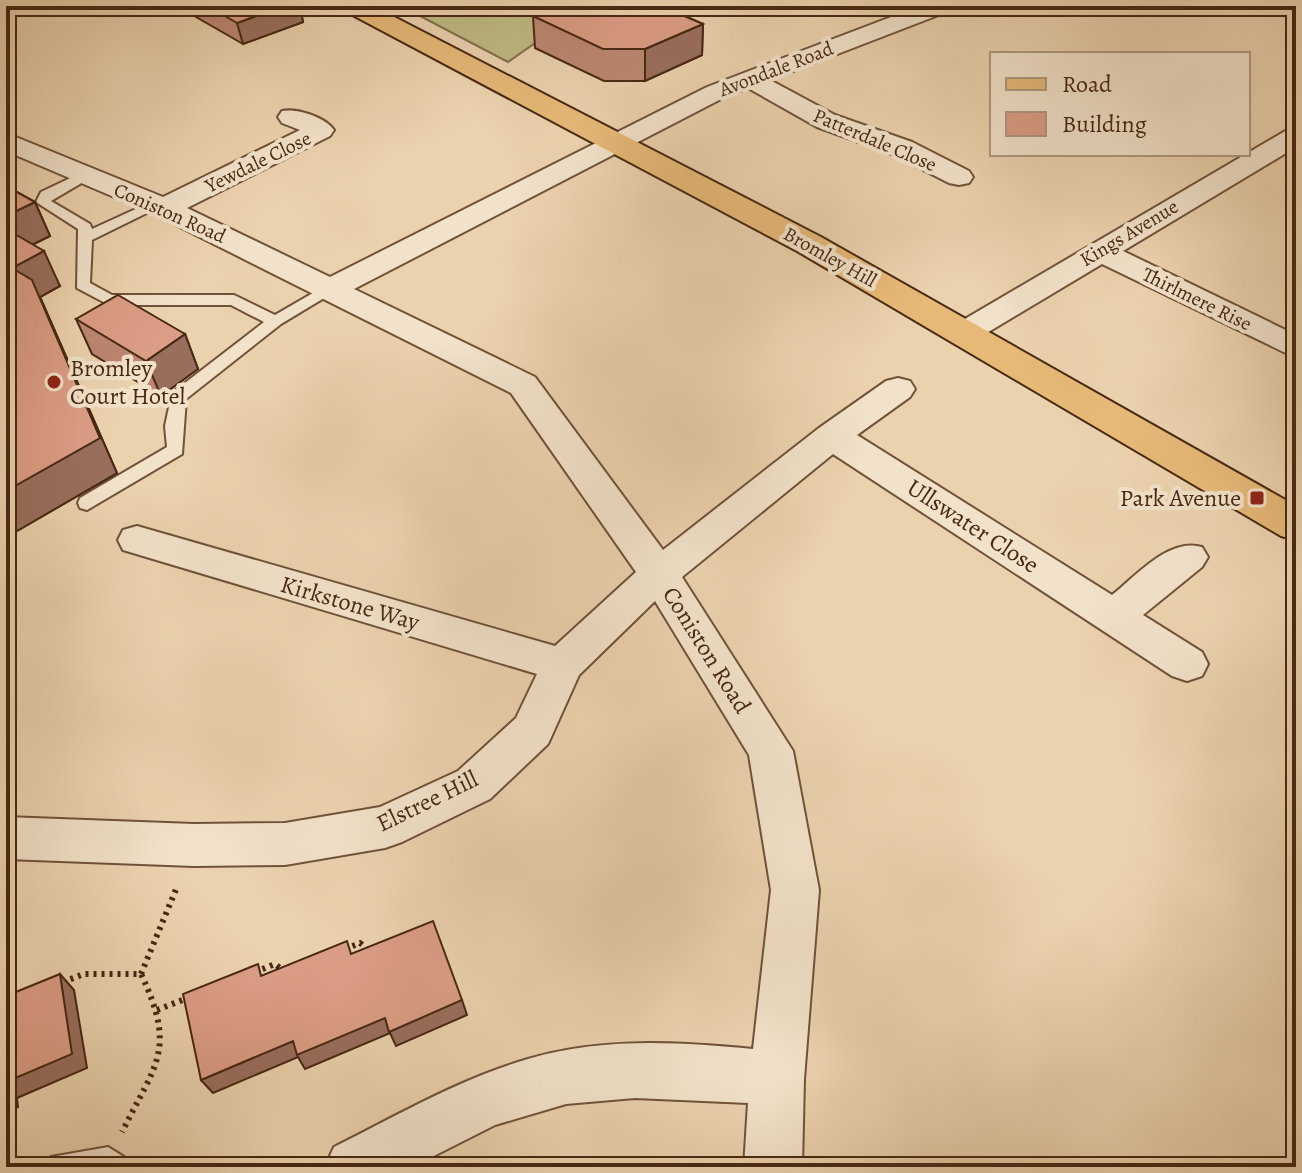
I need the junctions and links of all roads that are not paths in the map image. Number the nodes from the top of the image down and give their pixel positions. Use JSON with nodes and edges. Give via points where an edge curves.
{"nodes":[{"id":1,"x":354,"y":6,"type":"edge"},
{"id":2,"x":895,"y":6,"type":"edge"},
{"id":3,"x":931,"y":10,"type":"edge"},
{"id":4,"x":750,"y":79,"type":"junction"},
{"id":5,"x":291,"y":117,"type":"dead end"},
{"id":6,"x":1296,"y":136,"type":"edge"},
{"id":7,"x":6,"y":141,"type":"edge"},
{"id":8,"x":614,"y":141,"type":"junction"},
{"id":9,"x":85,"y":175,"type":"junction"},
{"id":10,"x":959,"y":177,"type":"dead end"},
{"id":11,"x":160,"y":206,"type":"junction"},
{"id":12,"x":84,"y":238,"type":"junction"},
{"id":13,"x":1099,"y":251,"type":"junction"},
{"id":14,"x":331,"y":289,"type":"junction"},
{"id":15,"x":275,"y":321,"type":"junction"},
{"id":16,"x":964,"y":333,"type":"junction"},
{"id":17,"x":1296,"y":348,"type":"edge"},
{"id":18,"x":898,"y":389,"type":"dead end"},
{"id":19,"x":832,"y":436,"type":"junction"},
{"id":20,"x":87,"y":503,"type":"dead end"},
{"id":21,"x":1296,"y":525,"type":"edge"},
{"id":22,"x":137,"y":540,"type":"dead end"},
{"id":23,"x":1188,"y":557,"type":"dead end"},
{"id":24,"x":659,"y":574,"type":"junction"},
{"id":25,"x":1114,"y":616,"type":"junction"},
{"id":26,"x":1187,"y":664,"type":"dead end"},
{"id":27,"x":562,"y":665,"type":"junction"},
{"id":28,"x":6,"y":838,"type":"edge"},
{"id":29,"x":777,"y":1079,"type":"junction"},
{"id":30,"x":111,"y":1164,"type":"edge"},
{"id":31,"x":61,"y":1167,"type":"edge"},
{"id":32,"x":354,"y":1167,"type":"edge"},
{"id":33,"x":773,"y":1167,"type":"edge"}],
"edges":[{"from":1,"to":8,"type":"main road","name":"Bromley Hill"},
{"from":2,"to":3,"type":"street"},
{"from":3,"to":4,"type":"street","name":"Avondale Road"},
{"from":4,"to":8,"type":"street","name":"Avondale Road"},
{"from":4,"to":10,"type":"street","name":"Patterdale Close","via":[[826,121],[902,148]]},
{"from":5,"to":11,"type":"street","name":"Yewdale Close","via":[[321,130]]},
{"from":6,"to":13,"type":"street","name":"Kings Avenue"},
{"from":7,"to":9,"type":"street","name":"Coniston Road"},
{"from":8,"to":14,"type":"street"},
{"from":8,"to":16,"type":"main road","name":"Bromley Hill"},
{"from":9,"to":11,"type":"street","name":"Coniston Road"},
{"from":9,"to":12,"type":"lane","via":[[46,195],[43,202],[85,227]]},
{"from":11,"to":12,"type":"lane"},
{"from":11,"to":14,"type":"street","name":"Coniston Road"},
{"from":12,"to":15,"type":"lane","via":[[82,285],[109,300],[234,300]]},
{"from":13,"to":16,"type":"street","name":"Kings Avenue"},
{"from":13,"to":17,"type":"street","name":"Thirlmere Rise"},
{"from":14,"to":15,"type":"lane"},
{"from":14,"to":24,"type":"street","name":"Coniston Road","via":[[523,385]]},
{"from":15,"to":20,"type":"lane","via":[[178,397],[176,450]]},
{"from":16,"to":21,"type":"main road","name":"Bromley Hill"},
{"from":18,"to":19,"type":"street"},
{"from":19,"to":24,"type":"street"},
{"from":19,"to":25,"type":"street","name":"Ullswater Close"},
{"from":22,"to":27,"type":"street","name":"Kirkstone Way"},
{"from":23,"to":25,"type":"street"},
{"from":24,"to":27,"type":"street","name":"Elstree Hill"},
{"from":24,"to":29,"type":"street","name":"Coniston Road","via":[[771,751],[795,890]]},
{"from":25,"to":26,"type":"street","name":"Ullswater Close"},
{"from":27,"to":28,"type":"street","name":"Elstree Hill","via":[[532,731],[474,785],[385,827],[285,844]]},
{"from":29,"to":32,"type":"street","via":[[667,1068],[578,1074],[495,1097]]},
{"from":29,"to":33,"type":"street","name":"Coniston Road"},
{"from":30,"to":31,"type":"lane"}]}
